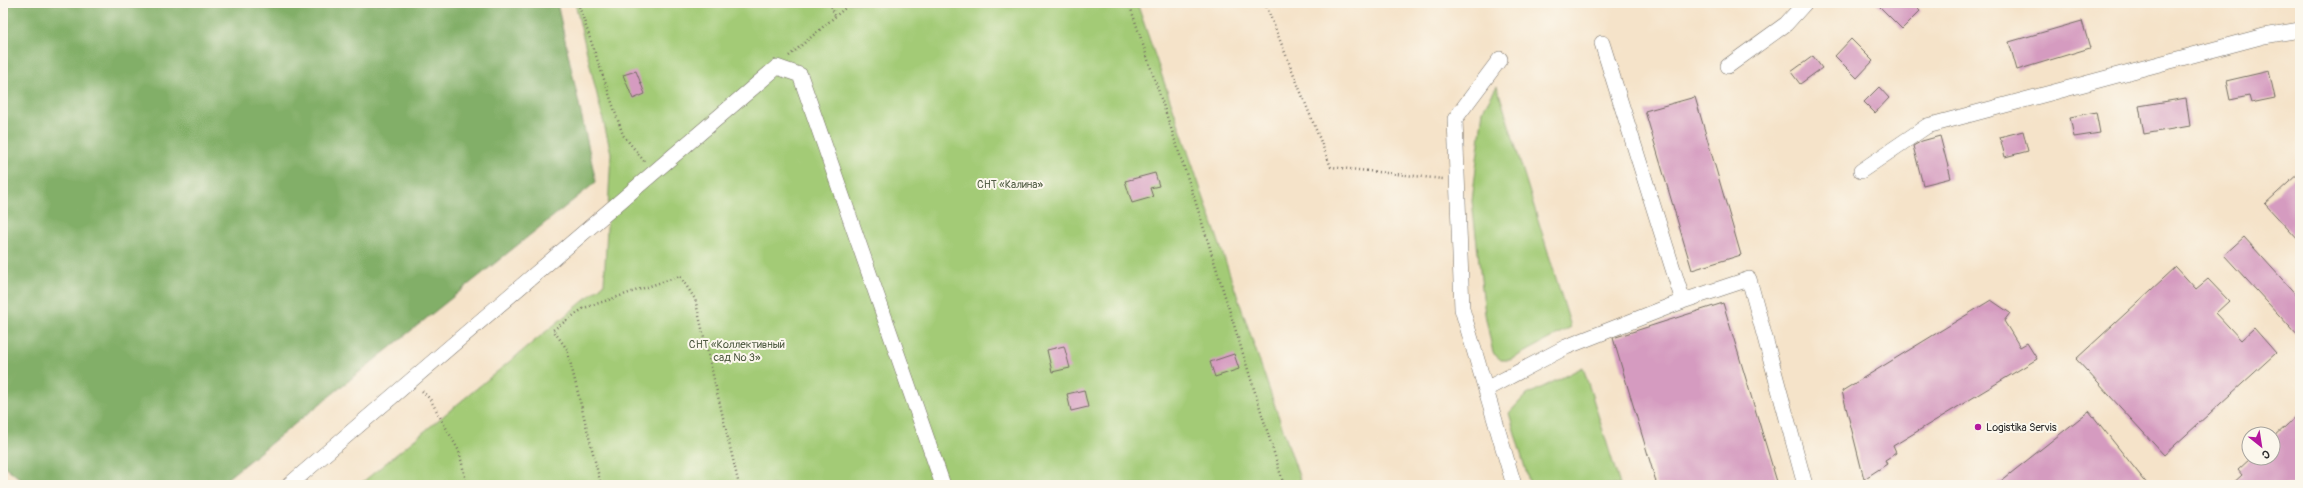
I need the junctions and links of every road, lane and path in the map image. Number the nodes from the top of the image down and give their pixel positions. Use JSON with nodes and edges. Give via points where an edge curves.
{"nodes":[{"id":1,"x":578,"y":3,"type":"edge"},
{"id":2,"x":830,"y":3,"type":"edge"},
{"id":3,"x":851,"y":3,"type":"edge"},
{"id":4,"x":1129,"y":3,"type":"edge"},
{"id":5,"x":1265,"y":3,"type":"edge"},
{"id":6,"x":1805,"y":3,"type":"edge"},
{"id":7,"x":835,"y":16,"type":"junction"},
{"id":8,"x":2300,"y":30,"type":"edge"},
{"id":9,"x":1602,"y":43,"type":"dead end"},
{"id":10,"x":1500,"y":59,"type":"dead end"},
{"id":11,"x":1728,"y":66,"type":"dead end"},
{"id":12,"x":777,"y":67,"type":"junction"},
{"id":13,"x":1861,"y":171,"type":"dead end"},
{"id":14,"x":653,"y":172,"type":"junction"},
{"id":15,"x":1458,"y":181,"type":"junction"},
{"id":16,"x":1683,"y":301,"type":"junction"},
{"id":17,"x":412,"y":380,"type":"junction"},
{"id":18,"x":1486,"y":389,"type":"junction"},
{"id":19,"x":289,"y":485,"type":"edge"},
{"id":20,"x":466,"y":485,"type":"edge"},
{"id":21,"x":601,"y":485,"type":"edge"},
{"id":22,"x":738,"y":485,"type":"edge"},
{"id":23,"x":943,"y":485,"type":"edge"},
{"id":24,"x":1284,"y":485,"type":"edge"},
{"id":25,"x":1514,"y":485,"type":"edge"},
{"id":26,"x":1805,"y":485,"type":"edge"}],
"edges":[{"from":1,"to":14,"type":"path","via":[[623,135]]},
{"from":2,"to":7,"type":"path"},
{"from":3,"to":7,"type":"path"},
{"from":4,"to":24,"type":"path","via":[[1194,197]]},
{"from":5,"to":15,"type":"path","via":[[1331,167]]},
{"from":6,"to":11,"type":"street","via":[[1786,24]]},
{"from":7,"to":12,"type":"path"},
{"from":8,"to":13,"type":"street","via":[[2264,36],[1927,126]]},
{"from":9,"to":16,"type":"street"},
{"from":10,"to":15,"type":"street","via":[[1455,119]]},
{"from":12,"to":14,"type":"street"},
{"from":12,"to":23,"type":"street","via":[[800,75]]},
{"from":14,"to":17,"type":"street"},
{"from":15,"to":18,"type":"street","via":[[1462,309]]},
{"from":16,"to":18,"type":"street","via":[[1566,347]]},
{"from":16,"to":26,"type":"street","via":[[1749,279]]},
{"from":17,"to":19,"type":"street"},
{"from":17,"to":20,"type":"path","via":[[430,400],[459,451]]},
{"from":18,"to":25,"type":"street"},
{"from":21,"to":22,"type":"path","via":[[567,348],[554,330],[584,308],[680,276],[695,300]]}]}
